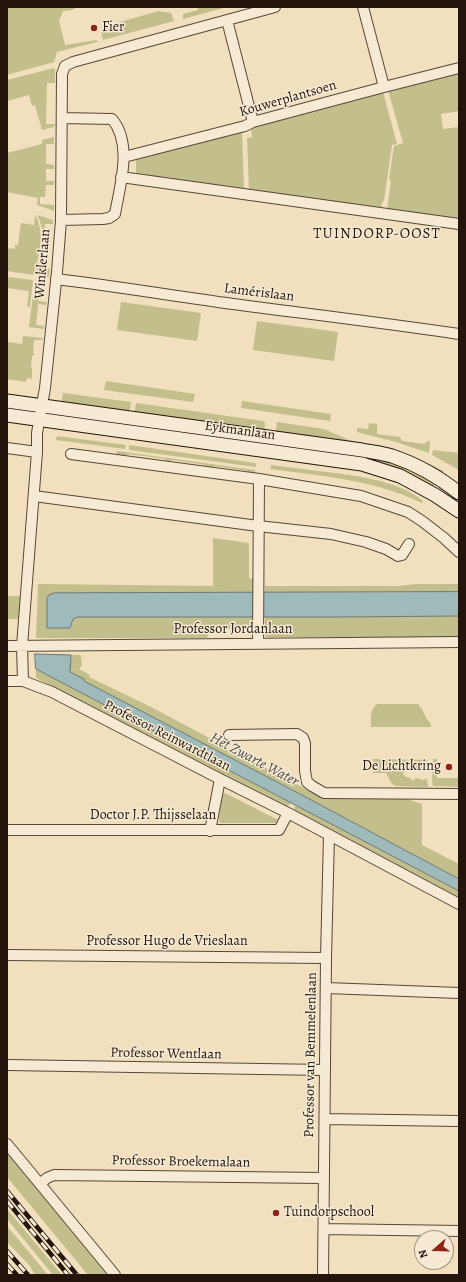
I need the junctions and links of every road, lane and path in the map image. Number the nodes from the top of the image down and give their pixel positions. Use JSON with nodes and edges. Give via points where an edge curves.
{"nodes":[{"id":1,"x":275,"y":7,"type":"edge"},
{"id":2,"x":363,"y":7,"type":"edge"},
{"id":3,"x":227,"y":20,"type":"junction"},
{"id":4,"x":459,"y":68,"type":"edge"},
{"id":5,"x":384,"y":87,"type":"junction"},
{"id":6,"x":62,"y":118,"type":"junction"},
{"id":7,"x":253,"y":122,"type":"junction"},
{"id":8,"x":124,"y":157,"type":"junction"},
{"id":9,"x":121,"y":177,"type":"junction"},
{"id":10,"x":61,"y":220,"type":"junction"},
{"id":11,"x":459,"y":224,"type":"edge"},
{"id":12,"x":56,"y":279,"type":"junction"},
{"id":13,"x":459,"y":334,"type":"edge"},
{"id":14,"x":7,"y":401,"type":"edge"},
{"id":15,"x":42,"y":406,"type":"junction"},
{"id":16,"x":7,"y":415,"type":"edge"},
{"id":17,"x":40,"y":419,"type":"junction"},
{"id":18,"x":7,"y":448,"type":"edge"},
{"id":19,"x":37,"y":452,"type":"junction"},
{"id":20,"x":71,"y":454,"type":"dead end"},
{"id":21,"x":259,"y":479,"type":"junction"},
{"id":22,"x":459,"y":493,"type":"edge"},
{"id":23,"x":34,"y":496,"type":"junction"},
{"id":24,"x":459,"y":511,"type":"edge"},
{"id":25,"x":258,"y":526,"type":"junction"},
{"id":26,"x":409,"y":544,"type":"dead end"},
{"id":27,"x":459,"y":552,"type":"edge"},
{"id":28,"x":459,"y":642,"type":"edge"},
{"id":29,"x":258,"y":644,"type":"junction"},
{"id":30,"x":7,"y":646,"type":"edge"},
{"id":31,"x":22,"y":646,"type":"junction"},
{"id":32,"x":7,"y":681,"type":"edge"},
{"id":33,"x":23,"y":681,"type":"junction"},
{"id":34,"x":229,"y":735,"type":"dead end"},
{"id":35,"x":220,"y":779,"type":"junction"},
{"id":36,"x":459,"y":794,"type":"edge"},
{"id":37,"x":288,"y":813,"type":"junction"},
{"id":38,"x":7,"y":830,"type":"edge"},
{"id":39,"x":210,"y":831,"type":"junction"},
{"id":40,"x":329,"y":835,"type":"junction"},
{"id":41,"x":459,"y":904,"type":"edge"},
{"id":42,"x":7,"y":955,"type":"edge"},
{"id":43,"x":326,"y":958,"type":"junction"},
{"id":44,"x":326,"y":988,"type":"junction"},
{"id":45,"x":459,"y":992,"type":"edge"},
{"id":46,"x":7,"y":1065,"type":"edge"},
{"id":47,"x":325,"y":1070,"type":"junction"},
{"id":48,"x":325,"y":1119,"type":"junction"},
{"id":49,"x":459,"y":1121,"type":"edge"},
{"id":50,"x":7,"y":1144,"type":"edge"},
{"id":51,"x":324,"y":1178,"type":"junction"},
{"id":52,"x":40,"y":1184,"type":"junction"},
{"id":53,"x":324,"y":1229,"type":"junction"},
{"id":54,"x":459,"y":1231,"type":"edge"},
{"id":55,"x":116,"y":1275,"type":"edge"},
{"id":56,"x":323,"y":1275,"type":"edge"}],
"edges":[{"from":1,"to":3,"type":"street","name":"Winklerlaan"},
{"from":2,"to":5,"type":"street"},
{"from":3,"to":6,"type":"street","name":"Winklerlaan","via":[[65,66],[62,74]]},
{"from":3,"to":7,"type":"street"},
{"from":4,"to":5,"type":"street","name":"Kouwerplantsoen"},
{"from":5,"to":7,"type":"street","name":"Kouwerplantsoen"},
{"from":6,"to":8,"type":"street","via":[[112,119],[117,125]]},
{"from":6,"to":10,"type":"street","name":"Winklerlaan"},
{"from":7,"to":8,"type":"street","name":"Kouwerplantsoen"},
{"from":8,"to":9,"type":"street"},
{"from":9,"to":10,"type":"street","via":[[115,214],[110,218]]},
{"from":9,"to":11,"type":"street"},
{"from":10,"to":12,"type":"street","name":"Winklerlaan"},
{"from":12,"to":13,"type":"street","name":"Lamérislaan"},
{"from":12,"to":15,"type":"street","name":"Winklerlaan"},
{"from":14,"to":15,"type":"main road","name":"Eykmanlaan"},
{"from":15,"to":17,"type":"street","name":"Winklerlaan"},
{"from":15,"to":22,"type":"main road","name":"Eykmanlaan","via":[[391,456],[419,467]]},
{"from":16,"to":17,"type":"main road","name":"Eykmanlaan"},
{"from":17,"to":19,"type":"street","name":"Winklerlaan"},
{"from":17,"to":24,"type":"main road","name":"Eykmanlaan","via":[[362,464],[400,476]]},
{"from":18,"to":19,"type":"street"},
{"from":19,"to":23,"type":"street","name":"Winklerlaan"},
{"from":20,"to":21,"type":"street"},
{"from":21,"to":25,"type":"street"},
{"from":21,"to":27,"type":"street","via":[[361,496],[387,504],[422,521]]},
{"from":23,"to":25,"type":"street"},
{"from":23,"to":31,"type":"street","name":"Winklerlaan"},
{"from":25,"to":26,"type":"street","via":[[320,533],[366,542],[398,556],[402,556]]},
{"from":25,"to":29,"type":"street"},
{"from":28,"to":29,"type":"street","name":"Professor Jordanlaan"},
{"from":29,"to":31,"type":"street","name":"Professor Jordanlaan"},
{"from":30,"to":31,"type":"street","name":"Professor Jordanlaan"},
{"from":31,"to":33,"type":"street","name":"Winklerlaan"},
{"from":32,"to":33,"type":"street","name":"Professor Reinwardtlaan"},
{"from":33,"to":35,"type":"street","name":"Professor Reinwardtlaan","via":[[52,692]]},
{"from":34,"to":36,"type":"street","via":[[297,734],[305,743],[307,782],[324,793]]},
{"from":35,"to":37,"type":"street","name":"Professor Reinwardtlaan"},
{"from":35,"to":39,"type":"street"},
{"from":37,"to":39,"type":"street","name":"Doctor J.P. Thijsselaan","via":[[280,830]]},
{"from":37,"to":40,"type":"street","name":"Professor Reinwardtlaan"},
{"from":38,"to":39,"type":"street","name":"Doctor J.P. Thijsselaan"},
{"from":40,"to":41,"type":"street","name":"Professor Reinwardtlaan"},
{"from":40,"to":43,"type":"street","name":"Professor van Bemmelenlaan"},
{"from":42,"to":43,"type":"street","name":"Professor Hugo de Vrieslaan"},
{"from":43,"to":44,"type":"street","name":"Professor van Bemmelenlaan"},
{"from":44,"to":45,"type":"street"},
{"from":44,"to":47,"type":"street","name":"Professor van Bemmelenlaan"},
{"from":46,"to":47,"type":"street","name":"Professor Wentlaan"},
{"from":47,"to":48,"type":"street","name":"Professor van Bemmelenlaan"},
{"from":48,"to":49,"type":"street"},
{"from":48,"to":51,"type":"street","name":"Professor van Bemmelenlaan"},
{"from":50,"to":52,"type":"street"},
{"from":51,"to":52,"type":"street","name":"Professor Broekemalaan","via":[[54,1175]]},
{"from":51,"to":53,"type":"street","name":"Professor van Bemmelenlaan"},
{"from":52,"to":55,"type":"street"},
{"from":53,"to":54,"type":"street"},
{"from":53,"to":56,"type":"street","name":"Professor van Bemmelenlaan"}]}
